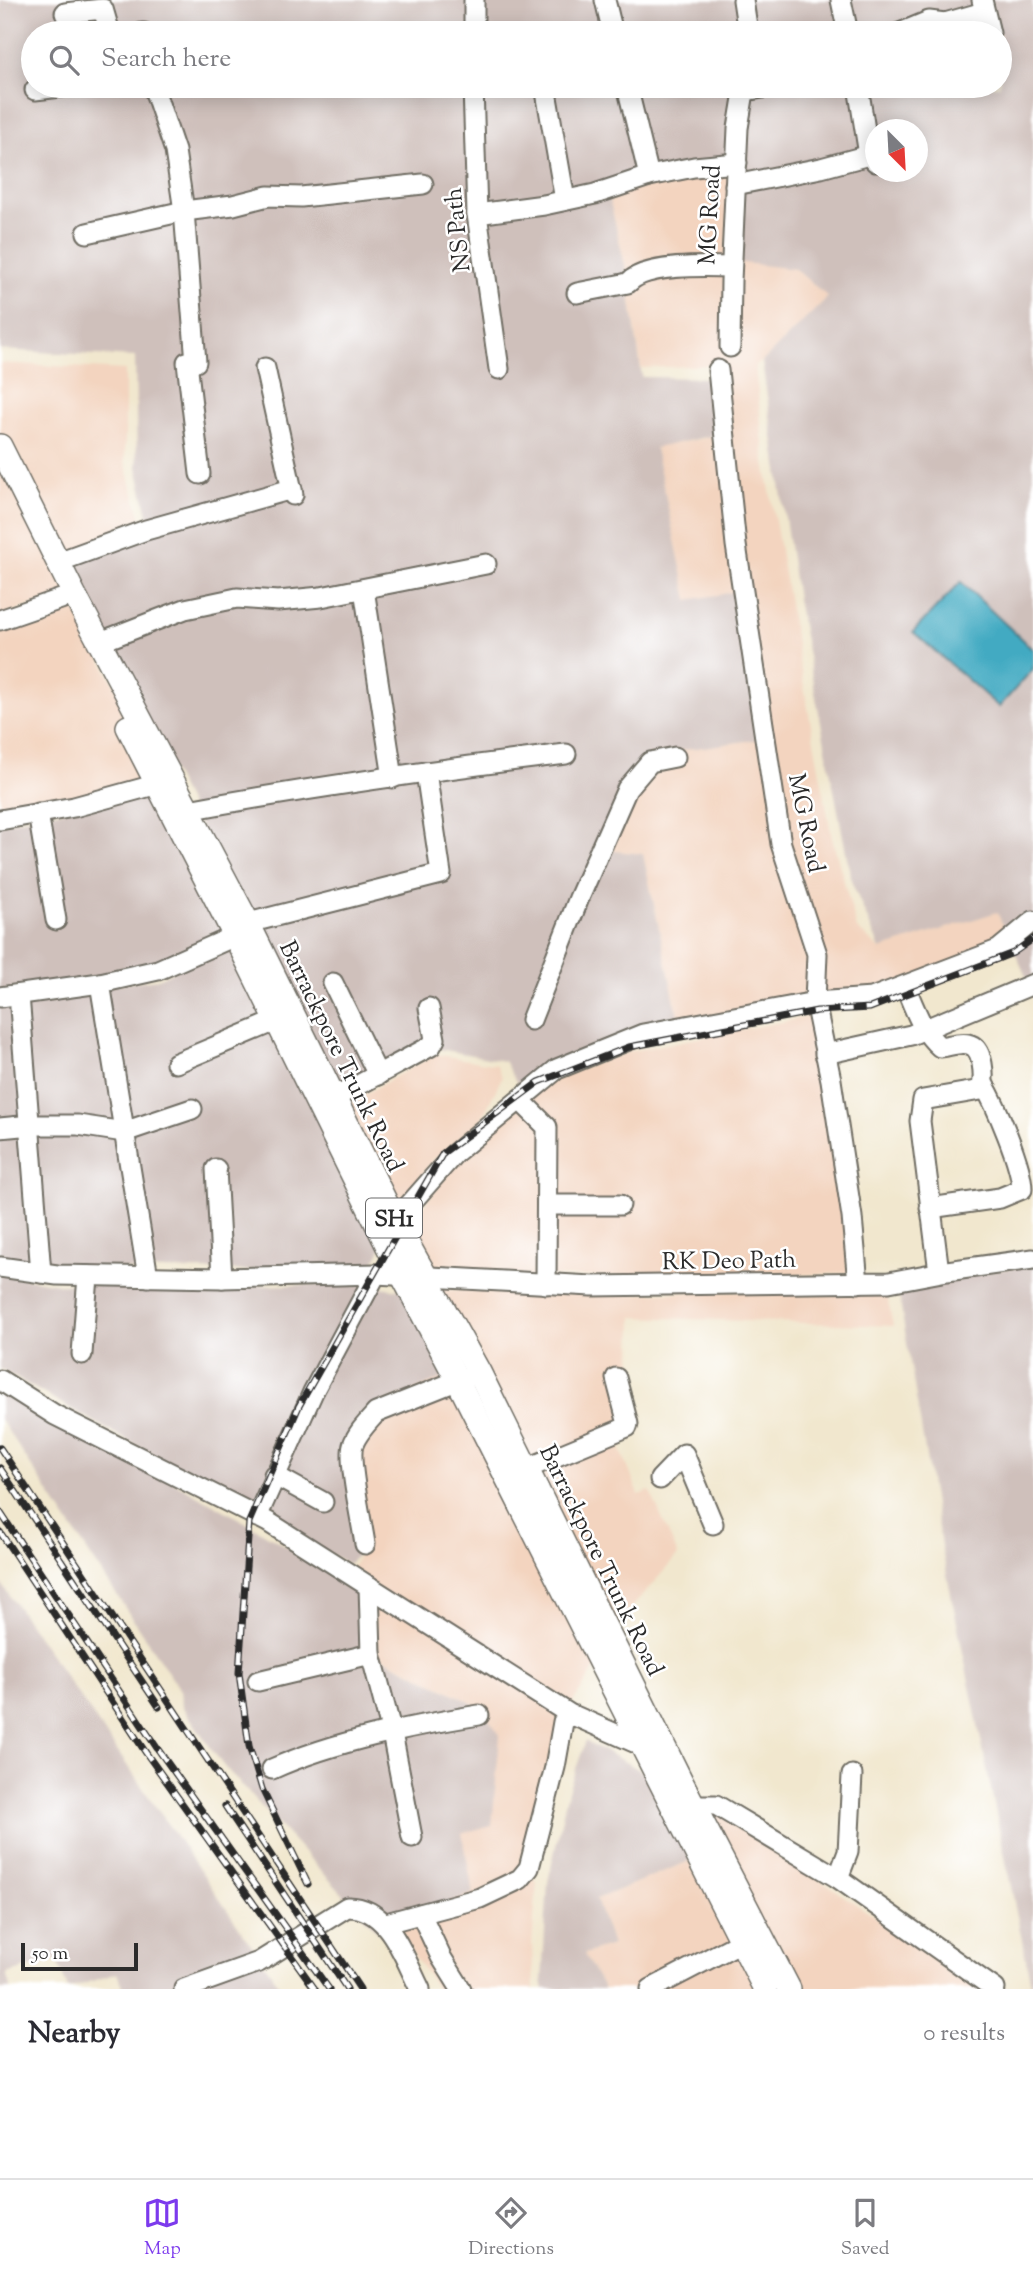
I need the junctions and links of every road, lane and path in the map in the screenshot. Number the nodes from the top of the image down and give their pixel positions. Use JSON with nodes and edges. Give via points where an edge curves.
{"nodes":[{"id":1,"x":474,"y":0,"type":"edge"},
{"id":2,"x":605,"y":0,"type":"edge"},
{"id":3,"x":743,"y":0,"type":"edge"},
{"id":4,"x":841,"y":0,"type":"edge"},
{"id":5,"x":983,"y":6,"type":"edge"},
{"id":6,"x":65,"y":13,"type":"dead end"},
{"id":7,"x":106,"y":21,"type":"edge"},
{"id":8,"x":474,"y":21,"type":"edge"},
{"id":9,"x":610,"y":21,"type":"edge"},
{"id":10,"x":746,"y":21,"type":"edge"},
{"id":11,"x":845,"y":21,"type":"edge"},
{"id":12,"x":949,"y":21,"type":"edge"},
{"id":13,"x":157,"y":98,"type":"edge"},
{"id":14,"x":473,"y":98,"type":"edge"},
{"id":15,"x":547,"y":98,"type":"edge"},
{"id":16,"x":629,"y":98,"type":"edge"},
{"id":17,"x":743,"y":98,"type":"edge"},
{"id":18,"x":861,"y":98,"type":"edge"},
{"id":19,"x":867,"y":119,"type":"edge"},
{"id":20,"x":737,"y":163,"type":"junction"},
{"id":21,"x":865,"y":167,"type":"edge"},
{"id":22,"x":649,"y":176,"type":"junction"},
{"id":23,"x":423,"y":184,"type":"dead end"},
{"id":24,"x":735,"y":185,"type":"junction"},
{"id":25,"x":565,"y":200,"type":"junction"},
{"id":26,"x":184,"y":212,"type":"junction"},
{"id":27,"x":477,"y":214,"type":"junction"},
{"id":28,"x":86,"y":233,"type":"dead end"},
{"id":29,"x":732,"y":267,"type":"junction"},
{"id":30,"x":577,"y":293,"type":"dead end"},
{"id":31,"x":730,"y":347,"type":"dead end"},
{"id":32,"x":265,"y":368,"type":"dead end"},
{"id":33,"x":499,"y":369,"type":"dead end"},
{"id":34,"x":718,"y":370,"type":"dead end"},
{"id":35,"x":0,"y":446,"type":"edge"},
{"id":36,"x":200,"y":474,"type":"dead end"},
{"id":37,"x":0,"y":478,"type":"edge"},
{"id":38,"x":58,"y":562,"type":"junction"},
{"id":39,"x":486,"y":564,"type":"dead end"},
{"id":40,"x":363,"y":589,"type":"junction"},
{"id":41,"x":61,"y":598,"type":"junction"},
{"id":42,"x":0,"y":620,"type":"edge"},
{"id":43,"x":100,"y":642,"type":"junction"},
{"id":44,"x":566,"y":754,"type":"dead end"},
{"id":45,"x":675,"y":757,"type":"dead end"},
{"id":46,"x":426,"y":772,"type":"junction"},
{"id":47,"x":393,"y":778,"type":"junction"},
{"id":48,"x":158,"y":784,"type":"junction"},
{"id":49,"x":188,"y":810,"type":"junction"},
{"id":50,"x":38,"y":813,"type":"junction"},
{"id":51,"x":0,"y":820,"type":"edge"},
{"id":52,"x":57,"y":919,"type":"dead end"},
{"id":53,"x":1033,"y":921,"type":"edge"},
{"id":54,"x":241,"y":930,"type":"junction"},
{"id":55,"x":100,"y":983,"type":"junction"},
{"id":56,"x":333,"y":983,"type":"dead end"},
{"id":57,"x":905,"y":986,"type":"junction"},
{"id":58,"x":1031,"y":990,"type":"edge"},
{"id":59,"x":9,"y":996,"type":"edge"},
{"id":60,"x":815,"y":1002,"type":"junction"},
{"id":61,"x":429,"y":1008,"type":"dead end"},
{"id":62,"x":531,"y":1020,"type":"dead end"},
{"id":63,"x":276,"y":1021,"type":"junction"},
{"id":64,"x":925,"y":1030,"type":"junction"},
{"id":65,"x":825,"y":1054,"type":"junction"},
{"id":66,"x":176,"y":1063,"type":"dead end"},
{"id":67,"x":378,"y":1075,"type":"junction"},
{"id":68,"x":984,"y":1083,"type":"junction"},
{"id":69,"x":334,"y":1098,"type":"junction"},
{"id":70,"x":520,"y":1100,"type":"junction"},
{"id":71,"x":192,"y":1109,"type":"dead end"},
{"id":72,"x":31,"y":1125,"type":"junction"},
{"id":73,"x":0,"y":1128,"type":"edge"},
{"id":74,"x":124,"y":1132,"type":"junction"},
{"id":75,"x":216,"y":1169,"type":"dead end"},
{"id":76,"x":547,"y":1205,"type":"junction"},
{"id":77,"x":620,"y":1205,"type":"dead end"},
{"id":78,"x":930,"y":1208,"type":"junction"},
{"id":79,"x":395,"y":1221,"type":"junction"},
{"id":80,"x":1033,"y":1259,"type":"edge"},
{"id":81,"x":0,"y":1267,"type":"edge"},
{"id":82,"x":939,"y":1272,"type":"junction"},
{"id":83,"x":41,"y":1273,"type":"junction"},
{"id":84,"x":376,"y":1275,"type":"junction"},
{"id":85,"x":88,"y":1276,"type":"junction"},
{"id":86,"x":414,"y":1276,"type":"junction"},
{"id":87,"x":148,"y":1277,"type":"junction"},
{"id":88,"x":222,"y":1278,"type":"junction"},
{"id":89,"x":858,"y":1283,"type":"junction"},
{"id":90,"x":546,"y":1284,"type":"junction"},
{"id":91,"x":82,"y":1354,"type":"dead end"},
{"id":92,"x":468,"y":1376,"type":"junction"},
{"id":93,"x":616,"y":1378,"type":"dead end"},
{"id":94,"x":0,"y":1380,"type":"edge"},
{"id":95,"x":528,"y":1468,"type":"junction"},
{"id":96,"x":274,"y":1475,"type":"junction"},
{"id":97,"x":660,"y":1479,"type":"dead end"},
{"id":98,"x":323,"y":1502,"type":"dead end"},
{"id":99,"x":257,"y":1517,"type":"junction"},
{"id":100,"x":713,"y":1524,"type":"dead end"},
{"id":101,"x":365,"y":1544,"type":"dead end"},
{"id":102,"x":369,"y":1586,"type":"junction"},
{"id":103,"x":371,"y":1654,"type":"junction"},
{"id":104,"x":258,"y":1681,"type":"dead end"},
{"id":105,"x":479,"y":1715,"type":"dead end"},
{"id":106,"x":571,"y":1715,"type":"junction"},
{"id":107,"x":392,"y":1733,"type":"junction"},
{"id":108,"x":643,"y":1746,"type":"junction"},
{"id":109,"x":272,"y":1769,"type":"dead end"},
{"id":110,"x":852,"y":1775,"type":"dead end"},
{"id":111,"x":694,"y":1805,"type":"junction"},
{"id":112,"x":412,"y":1838,"type":"dead end"},
{"id":113,"x":838,"y":1878,"type":"junction"},
{"id":114,"x":421,"y":1914,"type":"junction"},
{"id":115,"x":386,"y":1923,"type":"junction"},
{"id":116,"x":741,"y":1942,"type":"junction"},
{"id":117,"x":184,"y":1989,"type":"edge"},
{"id":118,"x":420,"y":1989,"type":"edge"},
{"id":119,"x":461,"y":1989,"type":"edge"},
{"id":120,"x":651,"y":1989,"type":"edge"},
{"id":121,"x":765,"y":1989,"type":"edge"},
{"id":122,"x":789,"y":1989,"type":"edge"},
{"id":123,"x":993,"y":1989,"type":"edge"}],
"edges":[{"from":1,"to":8,"type":"street"},
{"from":2,"to":9,"type":"street"},
{"from":3,"to":10,"type":"street"},
{"from":4,"to":11,"type":"street"},
{"from":5,"to":12,"type":"street"},
{"from":6,"to":7,"type":"street","via":[[103,9]]},
{"from":13,"to":26,"type":"street","via":[[175,151]]},
{"from":14,"to":27,"type":"street","name":"NS Path"},
{"from":15,"to":25,"type":"street"},
{"from":16,"to":22,"type":"street"},
{"from":17,"to":20,"type":"street","name":"MG Road"},
{"from":18,"to":19,"type":"street"},
{"from":20,"to":22,"type":"street"},
{"from":20,"to":24,"type":"street","name":"MG Road"},
{"from":21,"to":24,"type":"street","via":[[821,169]]},
{"from":22,"to":25,"type":"street"},
{"from":23,"to":26,"type":"street","via":[[301,197],[268,196]]},
{"from":24,"to":29,"type":"street","name":"MG Road"},
{"from":25,"to":27,"type":"street"},
{"from":26,"to":28,"type":"street"},
{"from":26,"to":36,"type":"street"},
{"from":27,"to":33,"type":"street","name":"NS Path"},
{"from":29,"to":30,"type":"street","via":[[673,268]]},
{"from":29,"to":31,"type":"street","name":"MG Road"},
{"from":32,"to":38,"type":"street","via":[[292,492],[146,530]]},
{"from":34,"to":60,"type":"street","name":"MG Road","via":[[736,545],[781,844],[817,954]]},
{"from":35,"to":38,"type":"main road","name":"Barrackpore Trunk Road","number":"SH1"},
{"from":37,"to":41,"type":"main road","name":"Barrackpore Trunk Road","number":"SH1"},
{"from":38,"to":43,"type":"main road","name":"Barrackpore Trunk Road","number":"SH1"},
{"from":39,"to":40,"type":"street"},
{"from":40,"to":43,"type":"street","via":[[278,601],[237,598],[185,609]]},
{"from":40,"to":47,"type":"street"},
{"from":41,"to":42,"type":"street"},
{"from":41,"to":48,"type":"main road","name":"Barrackpore Trunk Road","number":"SH1"},
{"from":43,"to":49,"type":"main road","name":"Barrackpore Trunk Road","number":"SH1"},
{"from":44,"to":46,"type":"street"},
{"from":45,"to":62,"type":"street","via":[[650,762],[627,789]]},
{"from":46,"to":47,"type":"street"},
{"from":46,"to":54,"type":"street","via":[[441,874]]},
{"from":47,"to":49,"type":"street"},
{"from":48,"to":50,"type":"street"},
{"from":48,"to":54,"type":"main road","name":"Barrackpore Trunk Road","number":"SH1"},
{"from":49,"to":54,"type":"main road","name":"Barrackpore Trunk Road","number":"SH1"},
{"from":50,"to":51,"type":"street"},
{"from":50,"to":52,"type":"street"},
{"from":53,"to":57,"type":"street","via":[[998,950]]},
{"from":54,"to":55,"type":"street","via":[[158,970]]},
{"from":54,"to":63,"type":"main road","name":"Barrackpore Trunk Road","number":"SH1"},
{"from":54,"to":69,"type":"main road","name":"Barrackpore Trunk Road","number":"SH1"},
{"from":55,"to":59,"type":"street"},
{"from":55,"to":74,"type":"street"},
{"from":56,"to":67,"type":"street"},
{"from":57,"to":60,"type":"street","via":[[872,998]]},
{"from":57,"to":64,"type":"street"},
{"from":58,"to":64,"type":"street"},
{"from":59,"to":72,"type":"street"},
{"from":60,"to":65,"type":"street","name":"MG Road"},
{"from":60,"to":70,"type":"street","via":[[643,1034],[557,1069]]},
{"from":61,"to":67,"type":"street","via":[[435,1039],[430,1046]]},
{"from":63,"to":66,"type":"street"},
{"from":63,"to":86,"type":"main road","name":"Barrackpore Trunk Road","number":"SH1"},
{"from":64,"to":65,"type":"street"},
{"from":64,"to":68,"type":"street","via":[[940,1047],[974,1046]]},
{"from":65,"to":89,"type":"street","name":"MG Road"},
{"from":67,"to":69,"type":"street"},
{"from":68,"to":78,"type":"street","via":[[972,1093],[923,1100],[920,1121]]},
{"from":68,"to":78,"type":"street","via":[[999,1114],[1022,1189],[1000,1198]]},
{"from":69,"to":79,"type":"main road","name":"Barrackpore Trunk Road","number":"SH1"},
{"from":70,"to":76,"type":"street","via":[[547,1127]]},
{"from":70,"to":79,"type":"street","via":[[454,1154]]},
{"from":71,"to":74,"type":"street"},
{"from":72,"to":73,"type":"street"},
{"from":72,"to":74,"type":"street","via":[[78,1125]]},
{"from":72,"to":83,"type":"street"},
{"from":74,"to":87,"type":"street"},
{"from":75,"to":88,"type":"street"},
{"from":76,"to":77,"type":"street"},
{"from":76,"to":90,"type":"street"},
{"from":78,"to":82,"type":"street"},
{"from":79,"to":86,"type":"main road","name":"Barrackpore Trunk Road","number":"SH1"},
{"from":80,"to":82,"type":"street","name":"RK Deo Path"},
{"from":81,"to":83,"type":"street","name":"RK Deo Path"},
{"from":82,"to":89,"type":"street","name":"RK Deo Path"},
{"from":83,"to":85,"type":"street","name":"RK Deo Path"},
{"from":84,"to":86,"type":"street","name":"RK Deo Path"},
{"from":84,"to":88,"type":"street","name":"RK Deo Path"},
{"from":84,"to":96,"type":"street"},
{"from":85,"to":87,"type":"street","name":"RK Deo Path"},
{"from":85,"to":91,"type":"street"},
{"from":86,"to":90,"type":"street","name":"RK Deo Path"},
{"from":86,"to":92,"type":"main road","name":"Barrackpore Trunk Road","number":"SH1"},
{"from":87,"to":88,"type":"street","name":"RK Deo Path"},
{"from":89,"to":90,"type":"street","name":"RK Deo Path"},
{"from":92,"to":95,"type":"main road","name":"Barrackpore Trunk Road","number":"SH1"},
{"from":92,"to":101,"type":"street","via":[[376,1413],[366,1423],[351,1459]]},
{"from":92,"to":108,"type":"main road","name":"Barrackpore Trunk Road","number":"SH1"},
{"from":93,"to":95,"type":"street","via":[[627,1427]]},
{"from":94,"to":99,"type":"street","via":[[55,1415]]},
{"from":95,"to":111,"type":"main road","name":"Barrackpore Trunk Road","number":"SH1"},
{"from":96,"to":98,"type":"street"},
{"from":96,"to":99,"type":"street"},
{"from":97,"to":100,"type":"street","via":[[684,1454]]},
{"from":99,"to":102,"type":"street"},
{"from":102,"to":103,"type":"street"},
{"from":102,"to":106,"type":"street"},
{"from":103,"to":104,"type":"street"},
{"from":103,"to":107,"type":"street"},
{"from":105,"to":107,"type":"street"},
{"from":106,"to":108,"type":"street"},
{"from":106,"to":114,"type":"street","via":[[563,1723],[529,1868],[520,1879],[480,1898]]},
{"from":107,"to":109,"type":"street","via":[[303,1755]]},
{"from":107,"to":112,"type":"street"},
{"from":108,"to":116,"type":"main road","name":"Barrackpore Trunk Road","number":"SH1"},
{"from":110,"to":113,"type":"street","via":[[848,1852]]},
{"from":111,"to":113,"type":"street","via":[[716,1805]]},
{"from":111,"to":122,"type":"main road","name":"Barrackpore Trunk Road","number":"SH1"},
{"from":113,"to":123,"type":"street"},
{"from":114,"to":115,"type":"street"},
{"from":114,"to":119,"type":"street"},
{"from":115,"to":117,"type":"street","via":[[358,1907],[347,1907],[259,1962]]},
{"from":115,"to":118,"type":"street"},
{"from":116,"to":120,"type":"street"},
{"from":116,"to":121,"type":"main road","name":"Barrackpore Trunk Road","number":"SH1"}]}
